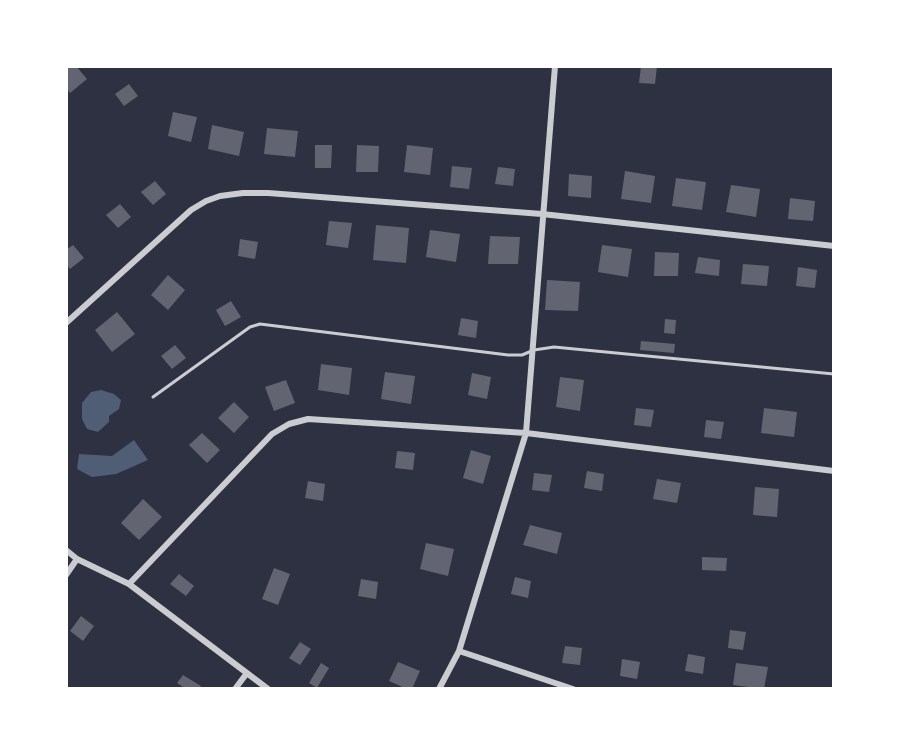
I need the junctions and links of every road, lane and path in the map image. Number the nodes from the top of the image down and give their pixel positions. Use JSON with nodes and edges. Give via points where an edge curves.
{"nodes":[{"id":1,"x":555,"y":66,"type":"edge"},
{"id":2,"x":542,"y":214,"type":"junction"},
{"id":3,"x":834,"y":246,"type":"edge"},
{"id":4,"x":66,"y":323,"type":"edge"},
{"id":5,"x":534,"y":350,"type":"junction"},
{"id":6,"x":834,"y":374,"type":"edge"},
{"id":7,"x":153,"y":397,"type":"dead end"},
{"id":8,"x":526,"y":433,"type":"junction"},
{"id":9,"x":834,"y":471,"type":"edge"},
{"id":10,"x":66,"y":550,"type":"edge"},
{"id":11,"x":77,"y":559,"type":"junction"},
{"id":12,"x":66,"y":575,"type":"edge"},
{"id":13,"x":129,"y":584,"type":"junction"},
{"id":14,"x":459,"y":651,"type":"junction"},
{"id":15,"x":247,"y":673,"type":"junction"},
{"id":16,"x":235,"y":689,"type":"edge"},
{"id":17,"x":268,"y":689,"type":"edge"},
{"id":18,"x":439,"y":689,"type":"edge"},
{"id":19,"x":573,"y":689,"type":"edge"}],
"edges":[{"from":1,"to":2,"type":"street"},
{"from":2,"to":3,"type":"street"},
{"from":2,"to":4,"type":"street","via":[[268,193],[220,196],[191,210]]},
{"from":2,"to":5,"type":"street"},
{"from":5,"to":6,"type":"lane","via":[[554,347]]},
{"from":5,"to":7,"type":"lane","via":[[508,355],[260,324]]},
{"from":5,"to":8,"type":"street"},
{"from":8,"to":9,"type":"street"},
{"from":8,"to":13,"type":"street","via":[[308,419],[289,424],[272,434]]},
{"from":8,"to":14,"type":"street"},
{"from":10,"to":11,"type":"street"},
{"from":11,"to":12,"type":"street"},
{"from":11,"to":13,"type":"street"},
{"from":13,"to":15,"type":"street"},
{"from":14,"to":18,"type":"street"},
{"from":14,"to":19,"type":"street"},
{"from":15,"to":16,"type":"street"},
{"from":15,"to":17,"type":"street"}]}
